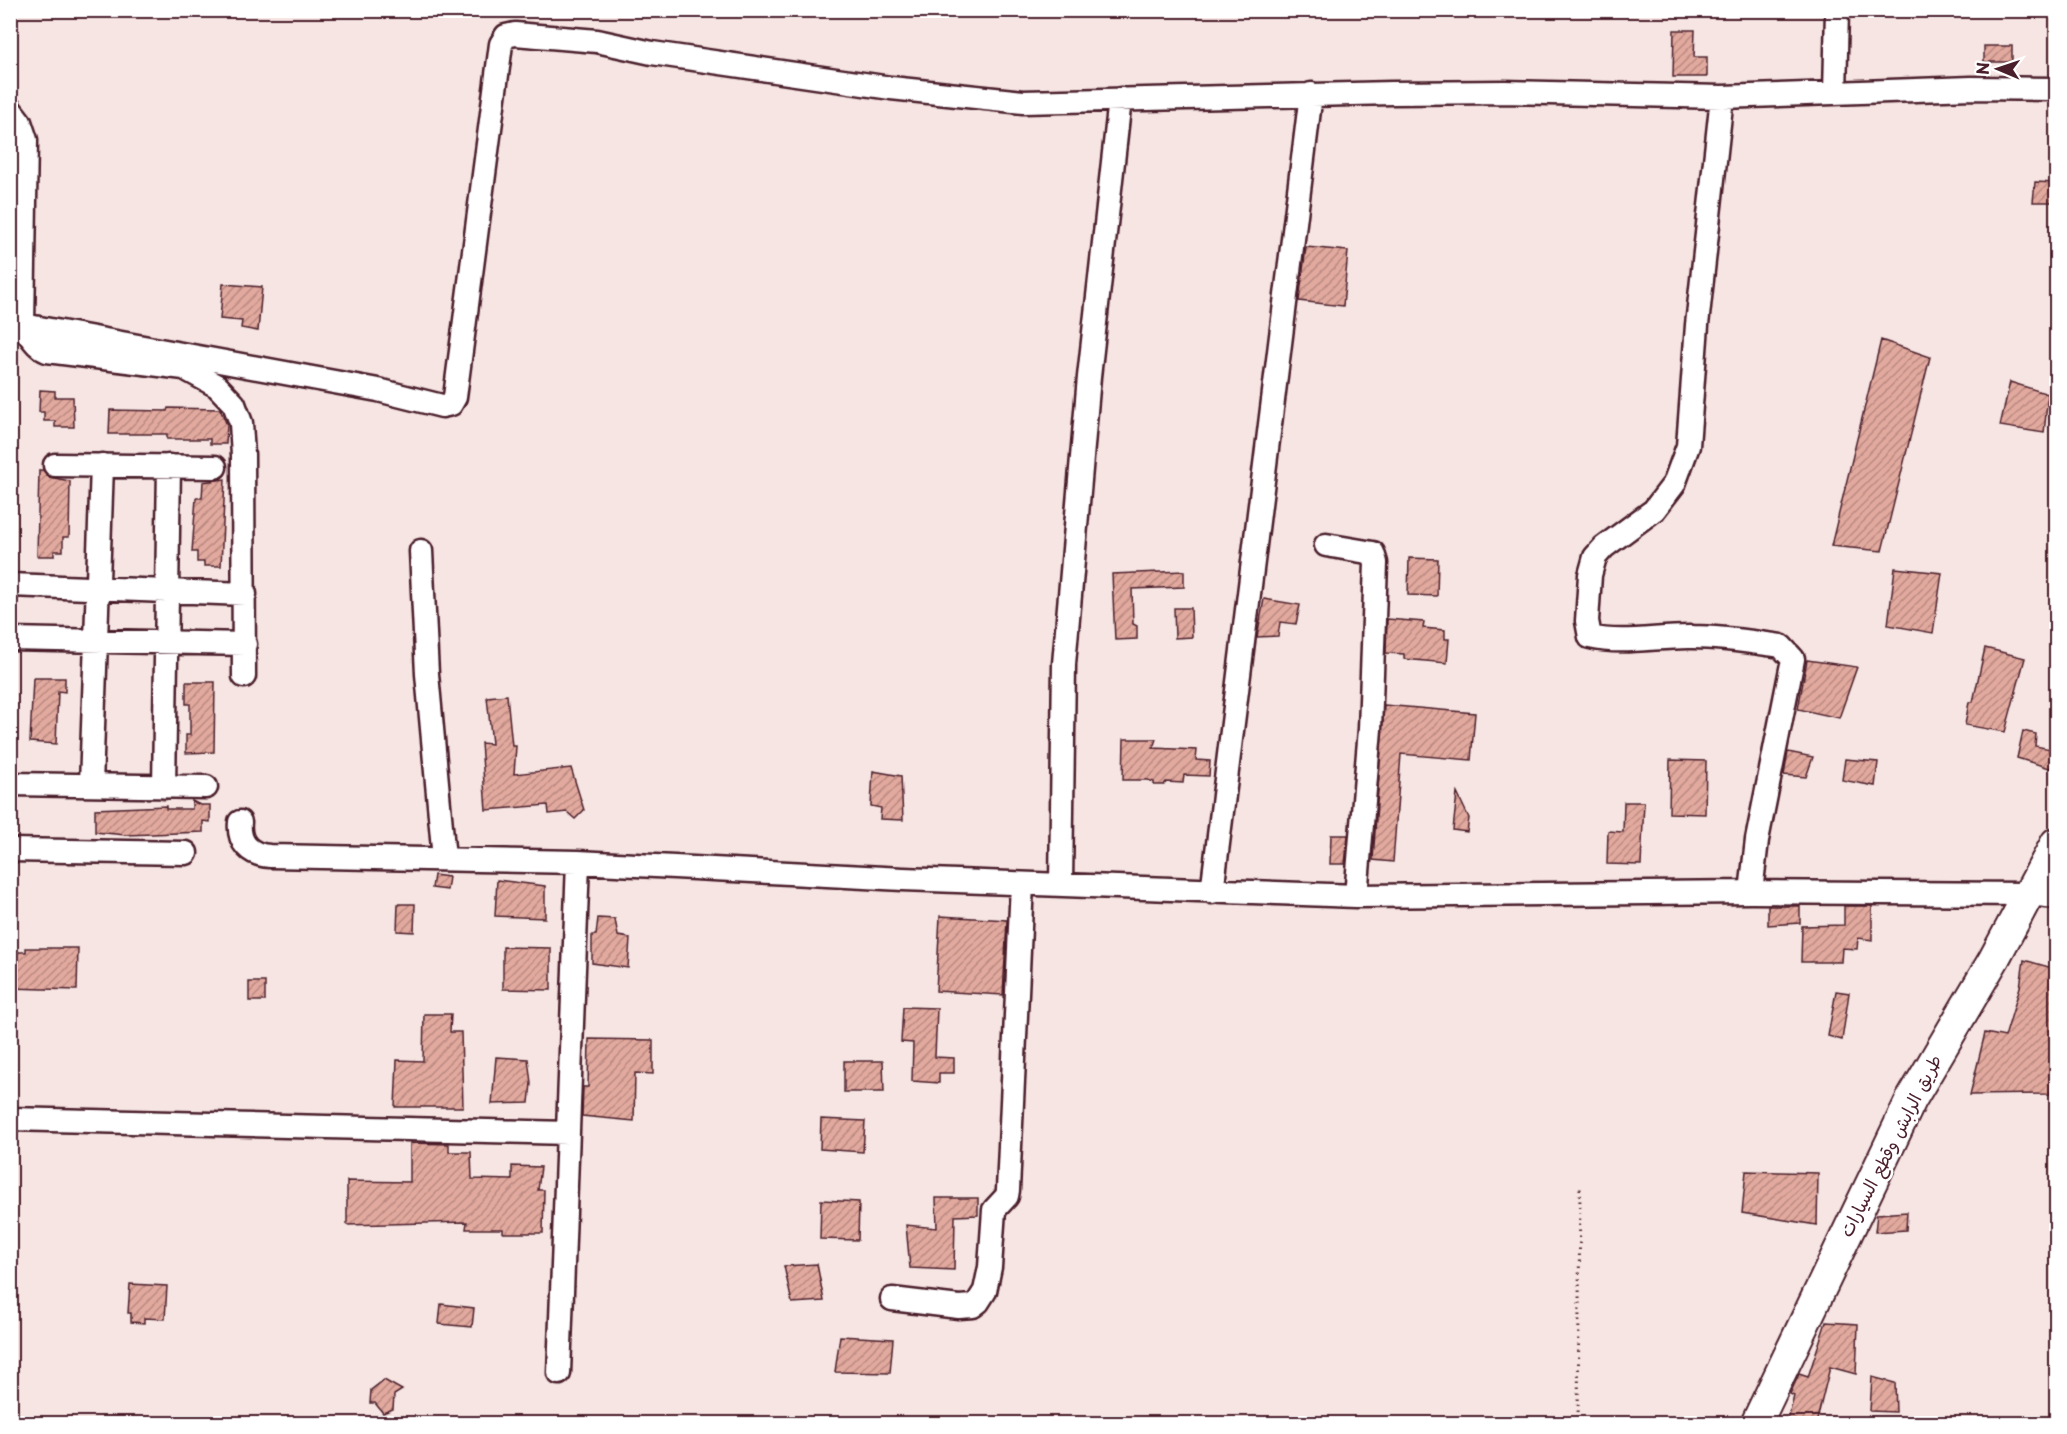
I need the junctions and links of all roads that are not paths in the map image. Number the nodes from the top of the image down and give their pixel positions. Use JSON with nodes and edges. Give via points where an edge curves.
{"nodes":[{"id":1,"x":1838,"y":10,"type":"edge"},
{"id":2,"x":2056,"y":89,"type":"edge"},
{"id":3,"x":1835,"y":93,"type":"junction"},
{"id":4,"x":1311,"y":94,"type":"junction"},
{"id":5,"x":1722,"y":97,"type":"junction"},
{"id":6,"x":1120,"y":99,"type":"junction"},
{"id":7,"x":10,"y":109,"type":"edge"},
{"id":8,"x":17,"y":323,"type":"edge"},
{"id":9,"x":55,"y":465,"type":"dead end"},
{"id":10,"x":102,"y":465,"type":"junction"},
{"id":11,"x":169,"y":466,"type":"junction"},
{"id":12,"x":214,"y":467,"type":"dead end"},
{"id":13,"x":1326,"y":545,"type":"dead end"},
{"id":14,"x":421,"y":551,"type":"dead end"},
{"id":15,"x":10,"y":585,"type":"edge"},
{"id":16,"x":98,"y":588,"type":"junction"},
{"id":17,"x":167,"y":591,"type":"junction"},
{"id":18,"x":245,"y":594,"type":"junction"},
{"id":19,"x":10,"y":639,"type":"edge"},
{"id":20,"x":96,"y":641,"type":"junction"},
{"id":21,"x":166,"y":643,"type":"junction"},
{"id":22,"x":245,"y":644,"type":"junction"},
{"id":23,"x":244,"y":676,"type":"dead end"},
{"id":24,"x":10,"y":784,"type":"edge"},
{"id":25,"x":91,"y":785,"type":"junction"},
{"id":26,"x":164,"y":787,"type":"junction"},
{"id":27,"x":206,"y":787,"type":"dead end"},
{"id":28,"x":240,"y":822,"type":"dead end"},
{"id":29,"x":2056,"y":843,"type":"edge"},
{"id":30,"x":10,"y":850,"type":"edge"},
{"id":31,"x":186,"y":853,"type":"dead end"},
{"id":32,"x":444,"y":859,"type":"junction"},
{"id":33,"x":578,"y":862,"type":"junction"},
{"id":34,"x":1022,"y":884,"type":"junction"},
{"id":35,"x":1061,"y":885,"type":"junction"},
{"id":36,"x":1212,"y":892,"type":"junction"},
{"id":37,"x":1751,"y":892,"type":"junction"},
{"id":38,"x":1356,"y":896,"type":"junction"},
{"id":39,"x":2042,"y":896,"type":"edge"},
{"id":40,"x":10,"y":1119,"type":"edge"},
{"id":41,"x":568,"y":1133,"type":"junction"},
{"id":42,"x":892,"y":1299,"type":"dead end"},
{"id":43,"x":559,"y":1373,"type":"dead end"},
{"id":44,"x":1756,"y":1424,"type":"edge"}],
"edges":[{"from":1,"to":3,"type":"street"},
{"from":2,"to":3,"type":"street"},
{"from":3,"to":5,"type":"street"},
{"from":4,"to":5,"type":"street","via":[[1505,92]]},
{"from":4,"to":6,"type":"street"},
{"from":4,"to":36,"type":"street"},
{"from":5,"to":37,"type":"street","via":[[1688,446],[1674,484],[1654,510],[1595,557],[1587,621],[1590,637],[1606,641],[1694,637],[1763,643],[1781,645],[1793,659],[1757,840]]},
{"from":6,"to":8,"type":"street","via":[[1023,102],[914,91],[652,53],[597,41],[515,34],[506,36],[501,44],[456,390],[451,404],[442,406],[378,390]]},
{"from":6,"to":35,"type":"street","via":[[1089,377],[1065,664]]},
{"from":7,"to":8,"type":"street","via":[[20,122],[26,141]]},
{"from":8,"to":18,"type":"street","via":[[46,351],[184,368],[217,386],[234,404],[241,423]]},
{"from":9,"to":10,"type":"street"},
{"from":10,"to":11,"type":"street"},
{"from":10,"to":16,"type":"street"},
{"from":11,"to":12,"type":"street"},
{"from":11,"to":17,"type":"street"},
{"from":13,"to":38,"type":"street","via":[[1373,553],[1376,563],[1370,729]]},
{"from":14,"to":32,"type":"street","via":[[427,674]]},
{"from":15,"to":16,"type":"street"},
{"from":16,"to":17,"type":"street"},
{"from":16,"to":20,"type":"street"},
{"from":17,"to":18,"type":"street"},
{"from":17,"to":21,"type":"street"},
{"from":18,"to":22,"type":"street"},
{"from":19,"to":20,"type":"street"},
{"from":20,"to":21,"type":"street"},
{"from":20,"to":25,"type":"street"},
{"from":21,"to":22,"type":"street"},
{"from":21,"to":26,"type":"street"},
{"from":22,"to":23,"type":"street"},
{"from":24,"to":25,"type":"street"},
{"from":25,"to":26,"type":"street"},
{"from":26,"to":27,"type":"street"},
{"from":28,"to":32,"type":"street","via":[[243,843],[262,856]]},
{"from":29,"to":39,"type":"main road","name":"طريق الرابش وقطع السيارات"},
{"from":30,"to":31,"type":"street"},
{"from":32,"to":33,"type":"street"},
{"from":33,"to":34,"type":"street"},
{"from":33,"to":41,"type":"street"},
{"from":34,"to":35,"type":"street"},
{"from":34,"to":42,"type":"street","via":[[1008,1190],[994,1210],[990,1267],[984,1291],[981,1299],[967,1307]]},
{"from":35,"to":36,"type":"street"},
{"from":36,"to":38,"type":"street"},
{"from":37,"to":38,"type":"street"},
{"from":37,"to":39,"type":"street"},
{"from":39,"to":44,"type":"main road","name":"طريق الرابش وقطع السيارات","via":[[1994,960],[1911,1100]]},
{"from":40,"to":41,"type":"street"},
{"from":41,"to":43,"type":"street"}]}
